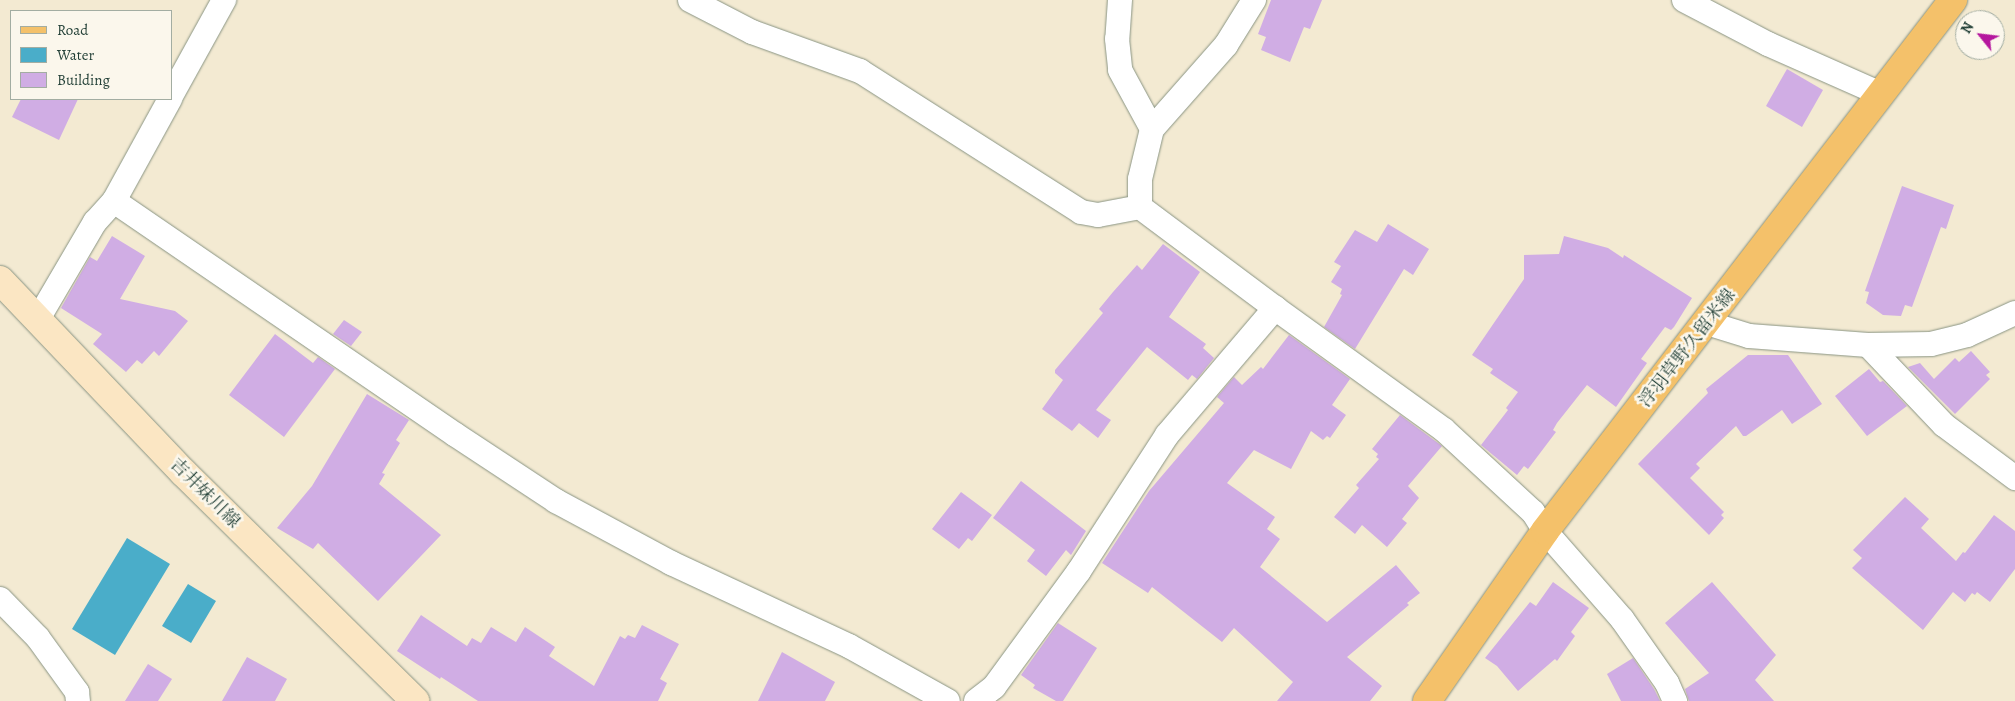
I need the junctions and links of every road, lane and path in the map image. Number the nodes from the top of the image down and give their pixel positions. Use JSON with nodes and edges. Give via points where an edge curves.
{"nodes":[{"id":1,"x":224,"y":0,"type":"edge"},
{"id":2,"x":690,"y":0,"type":"edge"},
{"id":3,"x":1120,"y":0,"type":"edge"},
{"id":4,"x":1254,"y":0,"type":"edge"},
{"id":5,"x":1684,"y":0,"type":"edge"},
{"id":6,"x":1953,"y":0,"type":"edge"},
{"id":7,"x":172,"y":93,"type":"edge"},
{"id":8,"x":1881,"y":94,"type":"junction"},
{"id":9,"x":168,"y":100,"type":"edge"},
{"id":10,"x":1152,"y":130,"type":"junction"},
{"id":11,"x":114,"y":201,"type":"junction"},
{"id":12,"x":1140,"y":207,"type":"junction"},
{"id":13,"x":0,"y":280,"type":"edge"},
{"id":14,"x":1275,"y":308,"type":"junction"},
{"id":15,"x":2015,"y":313,"type":"edge"},
{"id":16,"x":38,"y":319,"type":"junction"},
{"id":17,"x":1707,"y":323,"type":"junction"},
{"id":18,"x":1868,"y":345,"type":"junction"},
{"id":19,"x":2015,"y":478,"type":"edge"},
{"id":20,"x":1545,"y":531,"type":"junction"},
{"id":21,"x":0,"y":599,"type":"edge"},
{"id":22,"x":78,"y":701,"type":"edge"},
{"id":23,"x":415,"y":701,"type":"edge"},
{"id":24,"x":948,"y":701,"type":"edge"},
{"id":25,"x":976,"y":701,"type":"edge"},
{"id":26,"x":1427,"y":701,"type":"edge"},
{"id":27,"x":1675,"y":701,"type":"edge"}],
"edges":[{"from":1,"to":7,"type":"street"},
{"from":2,"to":12,"type":"street","via":[[752,32],[860,71],[1081,212],[1098,215]]},
{"from":3,"to":10,"type":"street","via":[[1117,39],[1120,70]]},
{"from":4,"to":10,"type":"street","via":[[1226,45]]},
{"from":5,"to":8,"type":"street","via":[[1768,44]]},
{"from":6,"to":8,"type":"main road","name":"浮羽草野久留米線"},
{"from":8,"to":17,"type":"main road","name":"浮羽草野久留米線"},
{"from":9,"to":11,"type":"street"},
{"from":10,"to":12,"type":"street","via":[[1140,178]]},
{"from":11,"to":16,"type":"street","via":[[95,222]]},
{"from":11,"to":24,"type":"street","via":[[556,501],[671,563],[849,646]]},
{"from":12,"to":14,"type":"street"},
{"from":13,"to":16,"type":"main road","name":"吉井妹川線"},
{"from":14,"to":20,"type":"street","via":[[1444,430],[1533,512]]},
{"from":14,"to":25,"type":"street","via":[[1167,435],[1079,571],[994,687]]},
{"from":15,"to":18,"type":"street","via":[[1967,336],[1930,344]]},
{"from":16,"to":23,"type":"main road","name":"吉井妹川線","via":[[184,473]]},
{"from":17,"to":18,"type":"street","via":[[1749,336]]},
{"from":17,"to":20,"type":"main road","name":"浮羽草野久留米線"},
{"from":18,"to":19,"type":"street","via":[[1944,425]]},
{"from":20,"to":26,"type":"main road","name":"浮羽草野久留米線"},
{"from":20,"to":27,"type":"street","via":[[1622,619],[1667,683]]},
{"from":21,"to":22,"type":"street","via":[[38,638],[77,692]]}]}
